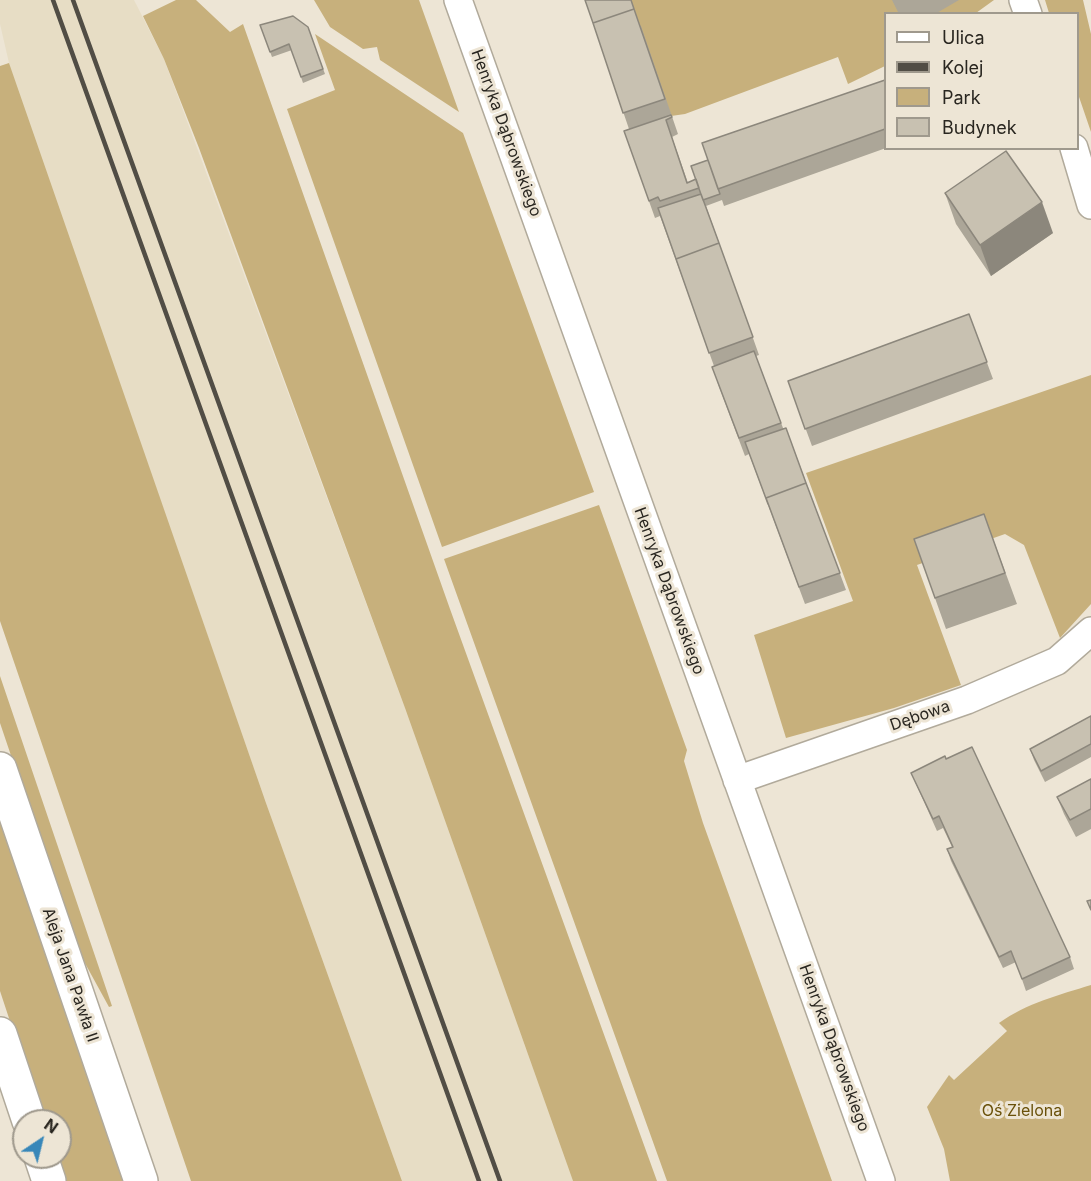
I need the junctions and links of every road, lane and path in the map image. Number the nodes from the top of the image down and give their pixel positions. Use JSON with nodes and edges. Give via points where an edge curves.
{"nodes":[{"id":1,"x":458,"y":0,"type":"edge"},
{"id":2,"x":1075,"y":150,"type":"edge"},
{"id":3,"x":1091,"y":205,"type":"edge"},
{"id":4,"x":1091,"y":631,"type":"edge"},
{"id":5,"x":0,"y":769,"type":"edge"},
{"id":6,"x":737,"y":780,"type":"junction"},
{"id":7,"x":0,"y":1034,"type":"edge"},
{"id":8,"x":25,"y":1109,"type":"edge"},
{"id":9,"x":141,"y":1181,"type":"edge"},
{"id":10,"x":881,"y":1181,"type":"edge"}],
"edges":[{"from":1,"to":6,"type":"street","name":"Henryka Dąbrowskiego"},
{"from":2,"to":3,"type":"street"},
{"from":4,"to":6,"type":"street","name":"Dębowa","via":[[1057,661],[967,700]]},
{"from":5,"to":9,"type":"street","name":"Aleja Jana Pawła II"},
{"from":6,"to":10,"type":"street","name":"Henryka Dąbrowskiego"},
{"from":7,"to":8,"type":"street"}]}
